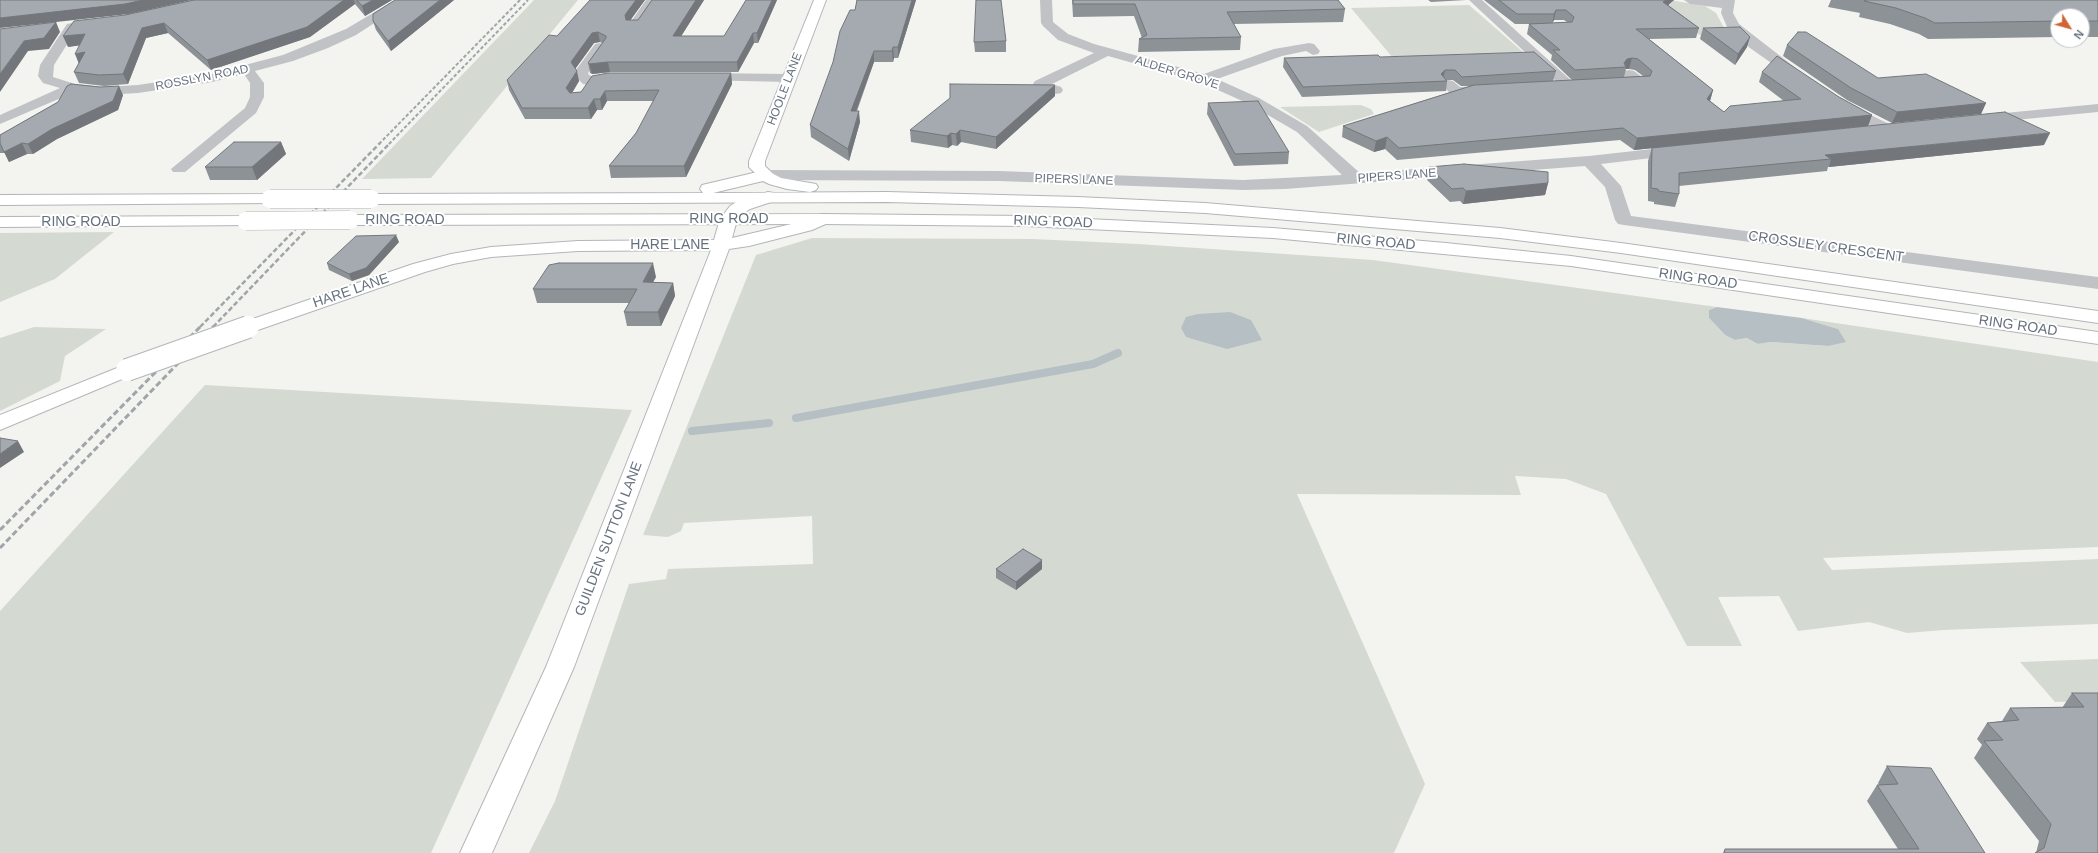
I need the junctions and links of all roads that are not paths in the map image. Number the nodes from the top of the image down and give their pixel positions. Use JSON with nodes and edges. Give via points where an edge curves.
{"nodes":[{"id":1,"x":404,"y":0,"type":"edge"},
{"id":2,"x":652,"y":0,"type":"edge"},
{"id":3,"x":820,"y":0,"type":"edge"},
{"id":4,"x":1046,"y":0,"type":"edge"},
{"id":5,"x":1690,"y":0,"type":"edge"},
{"id":6,"x":1476,"y":1,"type":"edge"},
{"id":7,"x":1728,"y":2,"type":"edge"},
{"id":8,"x":634,"y":26,"type":"edge"},
{"id":9,"x":53,"y":29,"type":"edge"},
{"id":10,"x":1527,"y":29,"type":"dead end"},
{"id":11,"x":1505,"y":30,"type":"junction"},
{"id":12,"x":1308,"y":46,"type":"dead end"},
{"id":13,"x":600,"y":47,"type":"edge"},
{"id":14,"x":1106,"y":52,"type":"junction"},
{"id":15,"x":248,"y":70,"type":"junction"},
{"id":16,"x":1629,"y":74,"type":"dead end"},
{"id":17,"x":686,"y":77,"type":"edge"},
{"id":18,"x":631,"y":78,"type":"edge"},
{"id":19,"x":789,"y":78,"type":"junction"},
{"id":20,"x":1205,"y":79,"type":"junction"},
{"id":21,"x":1810,"y":83,"type":"edge"},
{"id":22,"x":1448,"y":84,"type":"dead end"},
{"id":23,"x":1609,"y":84,"type":"edge"},
{"id":24,"x":1585,"y":85,"type":"edge"},
{"id":25,"x":1569,"y":86,"type":"junction"},
{"id":26,"x":73,"y":88,"type":"junction"},
{"id":27,"x":1529,"y":88,"type":"edge"},
{"id":28,"x":1056,"y":90,"type":"edge"},
{"id":29,"x":1497,"y":90,"type":"edge"},
{"id":30,"x":1835,"y":100,"type":"edge"},
{"id":31,"x":2098,"y":108,"type":"edge"},
{"id":32,"x":0,"y":120,"type":"edge"},
{"id":33,"x":1974,"y":120,"type":"edge"},
{"id":34,"x":1864,"y":131,"type":"edge"},
{"id":35,"x":1691,"y":150,"type":"edge"},
{"id":36,"x":1589,"y":161,"type":"junction"},
{"id":37,"x":179,"y":169,"type":"dead end"},
{"id":38,"x":766,"y":175,"type":"junction"},
{"id":39,"x":1356,"y":179,"type":"junction"},
{"id":40,"x":635,"y":197,"type":"junction"},
{"id":41,"x":768,"y":197,"type":"junction"},
{"id":42,"x":886,"y":197,"type":"junction"},
{"id":43,"x":0,"y":200,"type":"edge"},
{"id":44,"x":729,"y":219,"type":"junction"},
{"id":45,"x":822,"y":219,"type":"junction"},
{"id":46,"x":0,"y":222,"type":"edge"},
{"id":47,"x":721,"y":245,"type":"junction"},
{"id":48,"x":2098,"y":283,"type":"edge"},
{"id":49,"x":2098,"y":317,"type":"edge"},
{"id":50,"x":2098,"y":338,"type":"edge"},
{"id":51,"x":0,"y":423,"type":"edge"},
{"id":52,"x":476,"y":853,"type":"edge"}],
"edges":[{"from":1,"to":15,"type":"street","name":"ROSSLYN ROAD","via":[[351,32],[323,45]]},
{"from":2,"to":8,"type":"street"},
{"from":3,"to":19,"type":"main road","name":"HOOLE LANE"},
{"from":4,"to":14,"type":"street","name":"ALDER GROVE","via":[[1047,22],[1063,37]]},
{"from":5,"to":7,"type":"street"},
{"from":6,"to":11,"type":"street"},
{"from":7,"to":21,"type":"street","via":[[1727,13],[1733,26],[1755,45]]},
{"from":9,"to":26,"type":"street","name":"ROSSLYN ROAD","via":[[79,26],[48,65],[46,76],[53,83]]},
{"from":10,"to":11,"type":"street"},
{"from":11,"to":25,"type":"street"},
{"from":12,"to":20,"type":"street","via":[[1279,52]]},
{"from":13,"to":18,"type":"street","via":[[581,73],[584,87]]},
{"from":14,"to":20,"type":"street","name":"ALDER GROVE"},
{"from":14,"to":28,"type":"street","via":[[1040,84]]},
{"from":15,"to":26,"type":"street","name":"ROSSLYN ROAD","via":[[138,89],[104,91]]},
{"from":15,"to":37,"type":"street","via":[[257,83],[257,97],[251,110]]},
{"from":16,"to":23,"type":"street","via":[[1641,82]]},
{"from":17,"to":19,"type":"street"},
{"from":19,"to":38,"type":"main road","name":"HOOLE LANE","via":[[757,160],[758,168]]},
{"from":20,"to":39,"type":"street","name":"ALDER GROVE","via":[[1254,101],[1302,129]]},
{"from":22,"to":29,"type":"street","via":[[1457,92]]},
{"from":24,"to":25,"type":"street"},
{"from":25,"to":27,"type":"street"},
{"from":26,"to":32,"type":"street"},
{"from":30,"to":34,"type":"street","via":[[1896,128]]},
{"from":31,"to":33,"type":"street"},
{"from":35,"to":36,"type":"street","name":"PIPERS LANE"},
{"from":36,"to":39,"type":"street","name":"PIPERS LANE"},
{"from":36,"to":48,"type":"street","name":"CROSSLEY CRESCENT","via":[[1612,186],[1624,220]]},
{"from":38,"to":39,"type":"street","name":"PIPERS LANE","via":[[999,176],[1243,186]]},
{"from":38,"to":40,"type":"main road","via":[[708,189]]},
{"from":38,"to":42,"type":"main road","via":[[787,184]]},
{"from":40,"to":41,"type":"main road","name":"RING ROAD"},
{"from":40,"to":43,"type":"main road","name":"RING ROAD","bridge":true},
{"from":41,"to":42,"type":"main road","name":"RING ROAD"},
{"from":41,"to":44,"type":"main road","via":[[744,205]]},
{"from":42,"to":49,"type":"main road","name":"RING ROAD","via":[[1205,208],[1477,231],[1621,248]]},
{"from":44,"to":45,"type":"main road","name":"RING ROAD"},
{"from":44,"to":46,"type":"main road","name":"RING ROAD","bridge":true},
{"from":44,"to":47,"type":"main road","name":"GUILDEN SUTTON LANE"},
{"from":45,"to":47,"type":"main road","name":"HARE LANE","via":[[806,226],[749,241]]},
{"from":45,"to":50,"type":"main road","name":"RING ROAD","via":[[1026,221],[1153,226],[1273,233],[1446,248],[1571,261]]},
{"from":47,"to":51,"type":"main road","name":"HARE LANE","bridge":true,"via":[[578,246],[523,249],[458,258],[419,268],[127,370]]},
{"from":47,"to":52,"type":"main road","name":"GUILDEN SUTTON LANE","via":[[560,667]]}]}
